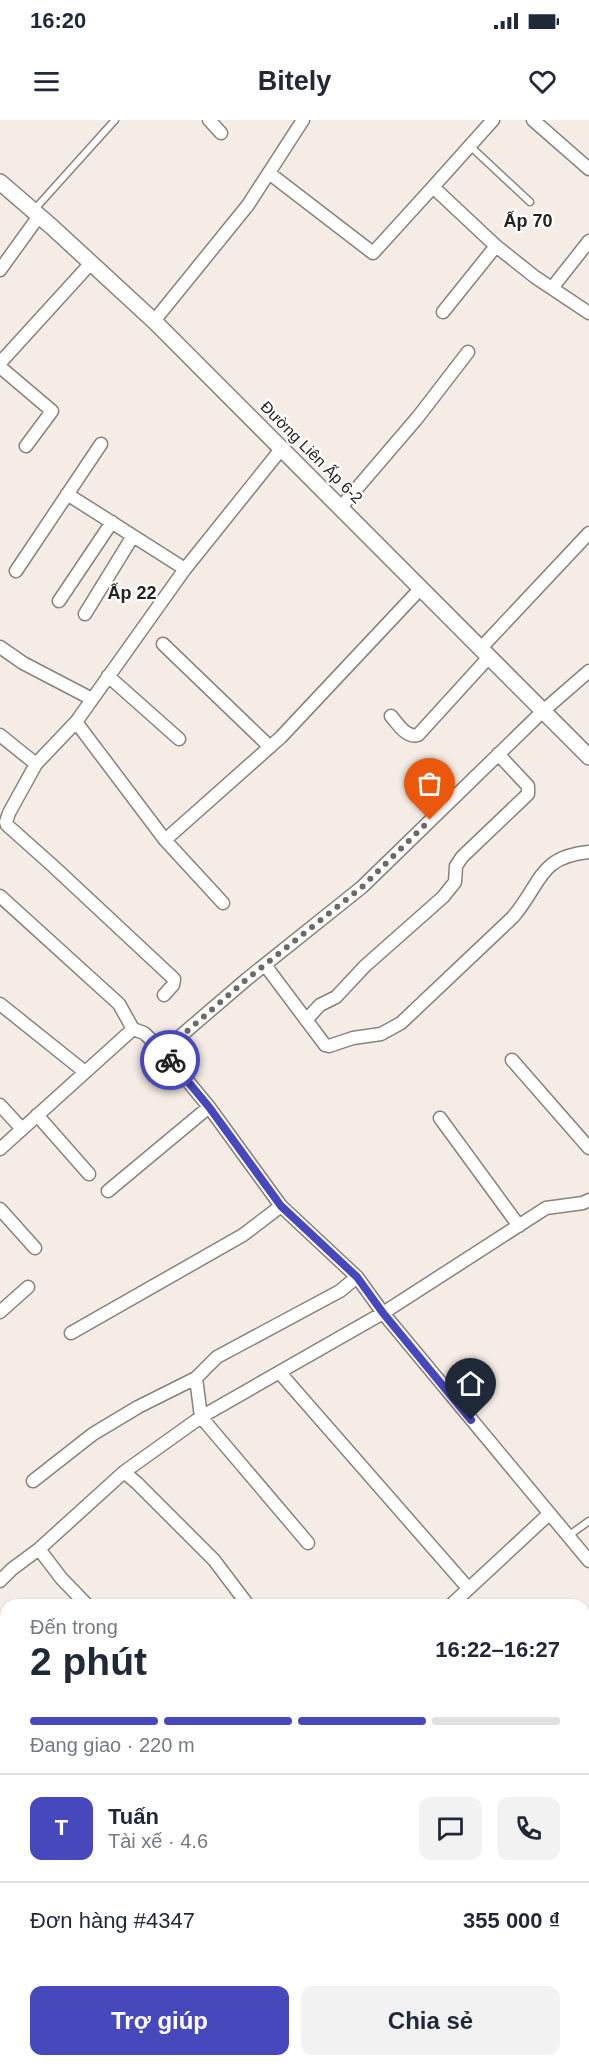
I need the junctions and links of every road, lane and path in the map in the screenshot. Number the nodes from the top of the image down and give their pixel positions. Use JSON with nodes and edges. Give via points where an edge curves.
{"nodes":[{"id":1,"x":115,"y":120,"type":"edge"},
{"id":2,"x":209,"y":120,"type":"edge"},
{"id":3,"x":303,"y":120,"type":"edge"},
{"id":4,"x":493,"y":120,"type":"edge"},
{"id":5,"x":533,"y":120,"type":"edge"},
{"id":6,"x":221,"y":133,"type":"dead end"},
{"id":7,"x":469,"y":146,"type":"junction"},
{"id":8,"x":589,"y":169,"type":"edge"},
{"id":9,"x":269,"y":173,"type":"junction"},
{"id":10,"x":0,"y":182,"type":"edge"},
{"id":11,"x":433,"y":187,"type":"junction"},
{"id":12,"x":530,"y":202,"type":"dead end"},
{"id":13,"x":36,"y":213,"type":"junction"},
{"id":14,"x":589,"y":241,"type":"edge"},
{"id":15,"x":496,"y":246,"type":"junction"},
{"id":16,"x":91,"y":263,"type":"junction"},
{"id":17,"x":0,"y":270,"type":"edge"},
{"id":18,"x":552,"y":288,"type":"junction"},
{"id":19,"x":443,"y":312,"type":"dead end"},
{"id":20,"x":589,"y":313,"type":"edge"},
{"id":21,"x":154,"y":321,"type":"junction"},
{"id":22,"x":468,"y":352,"type":"dead end"},
{"id":23,"x":0,"y":365,"type":"edge"},
{"id":24,"x":101,"y":444,"type":"dead end"},
{"id":25,"x":26,"y":446,"type":"dead end"},
{"id":26,"x":282,"y":448,"type":"junction"},
{"id":27,"x":67,"y":494,"type":"junction"},
{"id":28,"x":341,"y":507,"type":"junction"},
{"id":29,"x":112,"y":522,"type":"junction"},
{"id":30,"x":589,"y":533,"type":"edge"},
{"id":31,"x":133,"y":536,"type":"junction"},
{"id":32,"x":185,"y":569,"type":"junction"},
{"id":33,"x":16,"y":571,"type":"dead end"},
{"id":34,"x":421,"y":588,"type":"junction"},
{"id":35,"x":59,"y":601,"type":"dead end"},
{"id":36,"x":85,"y":614,"type":"dead end"},
{"id":37,"x":163,"y":644,"type":"dead end"},
{"id":38,"x":0,"y":647,"type":"edge"},
{"id":39,"x":485,"y":653,"type":"junction"},
{"id":40,"x":589,"y":671,"type":"edge"},
{"id":41,"x":108,"y":676,"type":"junction"},
{"id":42,"x":92,"y":699,"type":"junction"},
{"id":43,"x":543,"y":711,"type":"junction"},
{"id":44,"x":391,"y":716,"type":"dead end"},
{"id":45,"x":76,"y":722,"type":"junction"},
{"id":46,"x":0,"y":735,"type":"edge"},
{"id":47,"x":179,"y":739,"type":"dead end"},
{"id":48,"x":270,"y":747,"type":"junction"},
{"id":49,"x":498,"y":754,"type":"junction"},
{"id":50,"x":588,"y":755,"type":"edge"},
{"id":51,"x":36,"y":764,"type":"junction"},
{"id":52,"x":165,"y":840,"type":"junction"},
{"id":53,"x":589,"y":852,"type":"edge"},
{"id":54,"x":0,"y":896,"type":"edge"},
{"id":55,"x":223,"y":903,"type":"dead end"},
{"id":56,"x":265,"y":965,"type":"junction"},
{"id":57,"x":164,"y":995,"type":"dead end"},
{"id":58,"x":0,"y":1004,"type":"edge"},
{"id":59,"x":306,"y":1020,"type":"junction"},
{"id":60,"x":133,"y":1029,"type":"junction"},
{"id":61,"x":163,"y":1052,"type":"junction"},
{"id":62,"x":512,"y":1060,"type":"dead end"},
{"id":63,"x":85,"y":1072,"type":"junction"},
{"id":64,"x":0,"y":1105,"type":"edge"},
{"id":65,"x":209,"y":1107,"type":"junction"},
{"id":66,"x":37,"y":1115,"type":"junction"},
{"id":67,"x":440,"y":1118,"type":"dead end"},
{"id":68,"x":22,"y":1129,"type":"junction"},
{"id":69,"x":589,"y":1148,"type":"edge"},
{"id":70,"x":0,"y":1149,"type":"edge"},
{"id":71,"x":90,"y":1174,"type":"dead end"},
{"id":72,"x":108,"y":1191,"type":"dead end"},
{"id":73,"x":589,"y":1200,"type":"edge"},
{"id":74,"x":281,"y":1206,"type":"junction"},
{"id":75,"x":0,"y":1209,"type":"edge"},
{"id":76,"x":519,"y":1226,"type":"junction"},
{"id":77,"x":35,"y":1248,"type":"dead end"},
{"id":78,"x":357,"y":1277,"type":"junction"},
{"id":79,"x":28,"y":1287,"type":"dead end"},
{"id":80,"x":0,"y":1312,"type":"edge"},
{"id":81,"x":383,"y":1313,"type":"junction"},
{"id":82,"x":71,"y":1333,"type":"dead end"},
{"id":83,"x":280,"y":1373,"type":"junction"},
{"id":84,"x":196,"y":1378,"type":"junction"},
{"id":85,"x":201,"y":1417,"type":"junction"},
{"id":86,"x":124,"y":1472,"type":"junction"},
{"id":87,"x":33,"y":1481,"type":"dead end"},
{"id":88,"x":549,"y":1514,"type":"junction"},
{"id":89,"x":589,"y":1521,"type":"edge"},
{"id":90,"x":568,"y":1536,"type":"junction"},
{"id":91,"x":308,"y":1543,"type":"dead end"},
{"id":92,"x":39,"y":1549,"type":"junction"},
{"id":93,"x":589,"y":1561,"type":"edge"},
{"id":94,"x":0,"y":1581,"type":"edge"},
{"id":95,"x":468,"y":1588,"type":"junction"},
{"id":96,"x":81,"y":1599,"type":"edge"},
{"id":97,"x":243,"y":1599,"type":"edge"},
{"id":98,"x":457,"y":1599,"type":"edge"}],
"edges":[{"from":1,"to":13,"type":"lane"},
{"from":2,"to":6,"type":"street"},
{"from":3,"to":9,"type":"street"},
{"from":4,"to":7,"type":"street"},
{"from":5,"to":8,"type":"street"},
{"from":7,"to":11,"type":"street"},
{"from":7,"to":12,"type":"lane"},
{"from":9,"to":11,"type":"street","via":[[373,253]]},
{"from":9,"to":21,"type":"street","via":[[248,205]]},
{"from":10,"to":13,"type":"street","name":"Đường Liên Ấp 6-2"},
{"from":11,"to":15,"type":"street"},
{"from":13,"to":16,"type":"street","name":"Đường Liên Ấp 6-2"},
{"from":13,"to":17,"type":"street"},
{"from":14,"to":18,"type":"street"},
{"from":15,"to":18,"type":"street"},
{"from":15,"to":19,"type":"street"},
{"from":16,"to":21,"type":"street","name":"Đường Liên Ấp 6-2"},
{"from":16,"to":23,"type":"street"},
{"from":18,"to":20,"type":"street"},
{"from":21,"to":26,"type":"street","name":"Đường Liên Ấp 6-2"},
{"from":22,"to":28,"type":"street"},
{"from":23,"to":25,"type":"street","via":[[52,411]]},
{"from":24,"to":27,"type":"street"},
{"from":26,"to":28,"type":"street","name":"Đường Liên Ấp 6-2"},
{"from":26,"to":32,"type":"street"},
{"from":27,"to":29,"type":"street"},
{"from":27,"to":33,"type":"street"},
{"from":28,"to":34,"type":"street","name":"Đường Liên Ấp 6-2"},
{"from":29,"to":31,"type":"street"},
{"from":29,"to":35,"type":"street"},
{"from":30,"to":39,"type":"street"},
{"from":31,"to":32,"type":"street"},
{"from":31,"to":36,"type":"street"},
{"from":32,"to":41,"type":"street"},
{"from":34,"to":39,"type":"street","name":"Đường Liên Ấp 6-2"},
{"from":34,"to":48,"type":"street"},
{"from":37,"to":48,"type":"street"},
{"from":38,"to":42,"type":"street"},
{"from":39,"to":43,"type":"street","name":"Đường Liên Ấp 6-2"},
{"from":39,"to":44,"type":"street","via":[[418,735],[407,734]]},
{"from":40,"to":43,"type":"street"},
{"from":41,"to":42,"type":"street"},
{"from":41,"to":47,"type":"street"},
{"from":42,"to":45,"type":"street"},
{"from":43,"to":49,"type":"street"},
{"from":43,"to":50,"type":"street","name":"Đường Liên Ấp 6-2"},
{"from":45,"to":51,"type":"street"},
{"from":45,"to":52,"type":"street"},
{"from":46,"to":51,"type":"street"},
{"from":48,"to":52,"type":"street"},
{"from":49,"to":56,"type":"street","via":[[362,887]]},
{"from":49,"to":59,"type":"street","via":[[528,786],[528,794],[462,857],[456,865],[455,882],[443,897]]},
{"from":51,"to":57,"type":"street","via":[[9,813],[7,825],[174,979]]},
{"from":52,"to":55,"type":"street"},
{"from":53,"to":59,"type":"street","via":[[566,855],[549,864],[513,917],[387,1032],[328,1046]]},
{"from":54,"to":60,"type":"street","via":[[119,1004]]},
{"from":56,"to":59,"type":"street"},
{"from":56,"to":61,"type":"street"},
{"from":58,"to":63,"type":"street"},
{"from":60,"to":61,"type":"street","via":[[144,1033]]},
{"from":60,"to":63,"type":"street"},
{"from":61,"to":65,"type":"street"},
{"from":62,"to":69,"type":"street"},
{"from":63,"to":66,"type":"street"},
{"from":64,"to":68,"type":"street"},
{"from":65,"to":72,"type":"street"},
{"from":65,"to":74,"type":"street"},
{"from":66,"to":68,"type":"street"},
{"from":66,"to":71,"type":"street"},
{"from":67,"to":76,"type":"street"},
{"from":68,"to":70,"type":"street"},
{"from":73,"to":76,"type":"street","via":[[546,1208]]},
{"from":74,"to":78,"type":"street"},
{"from":74,"to":82,"type":"street","via":[[243,1235]]},
{"from":75,"to":77,"type":"street"},
{"from":76,"to":81,"type":"street"},
{"from":78,"to":81,"type":"street"},
{"from":78,"to":84,"type":"street","via":[[340,1291],[217,1357]]},
{"from":79,"to":80,"type":"street"},
{"from":81,"to":83,"type":"street"},
{"from":81,"to":88,"type":"street"},
{"from":83,"to":85,"type":"street"},
{"from":83,"to":95,"type":"street"},
{"from":84,"to":85,"type":"street"},
{"from":84,"to":87,"type":"street","via":[[93,1434]]},
{"from":85,"to":86,"type":"street"},
{"from":85,"to":91,"type":"street"},
{"from":86,"to":92,"type":"street"},
{"from":86,"to":97,"type":"street","via":[[214,1560]]},
{"from":88,"to":90,"type":"street"},
{"from":88,"to":95,"type":"street"},
{"from":89,"to":90,"type":"lane"},
{"from":90,"to":93,"type":"street"},
{"from":92,"to":94,"type":"street"},
{"from":92,"to":96,"type":"street"},
{"from":95,"to":98,"type":"street"}]}
